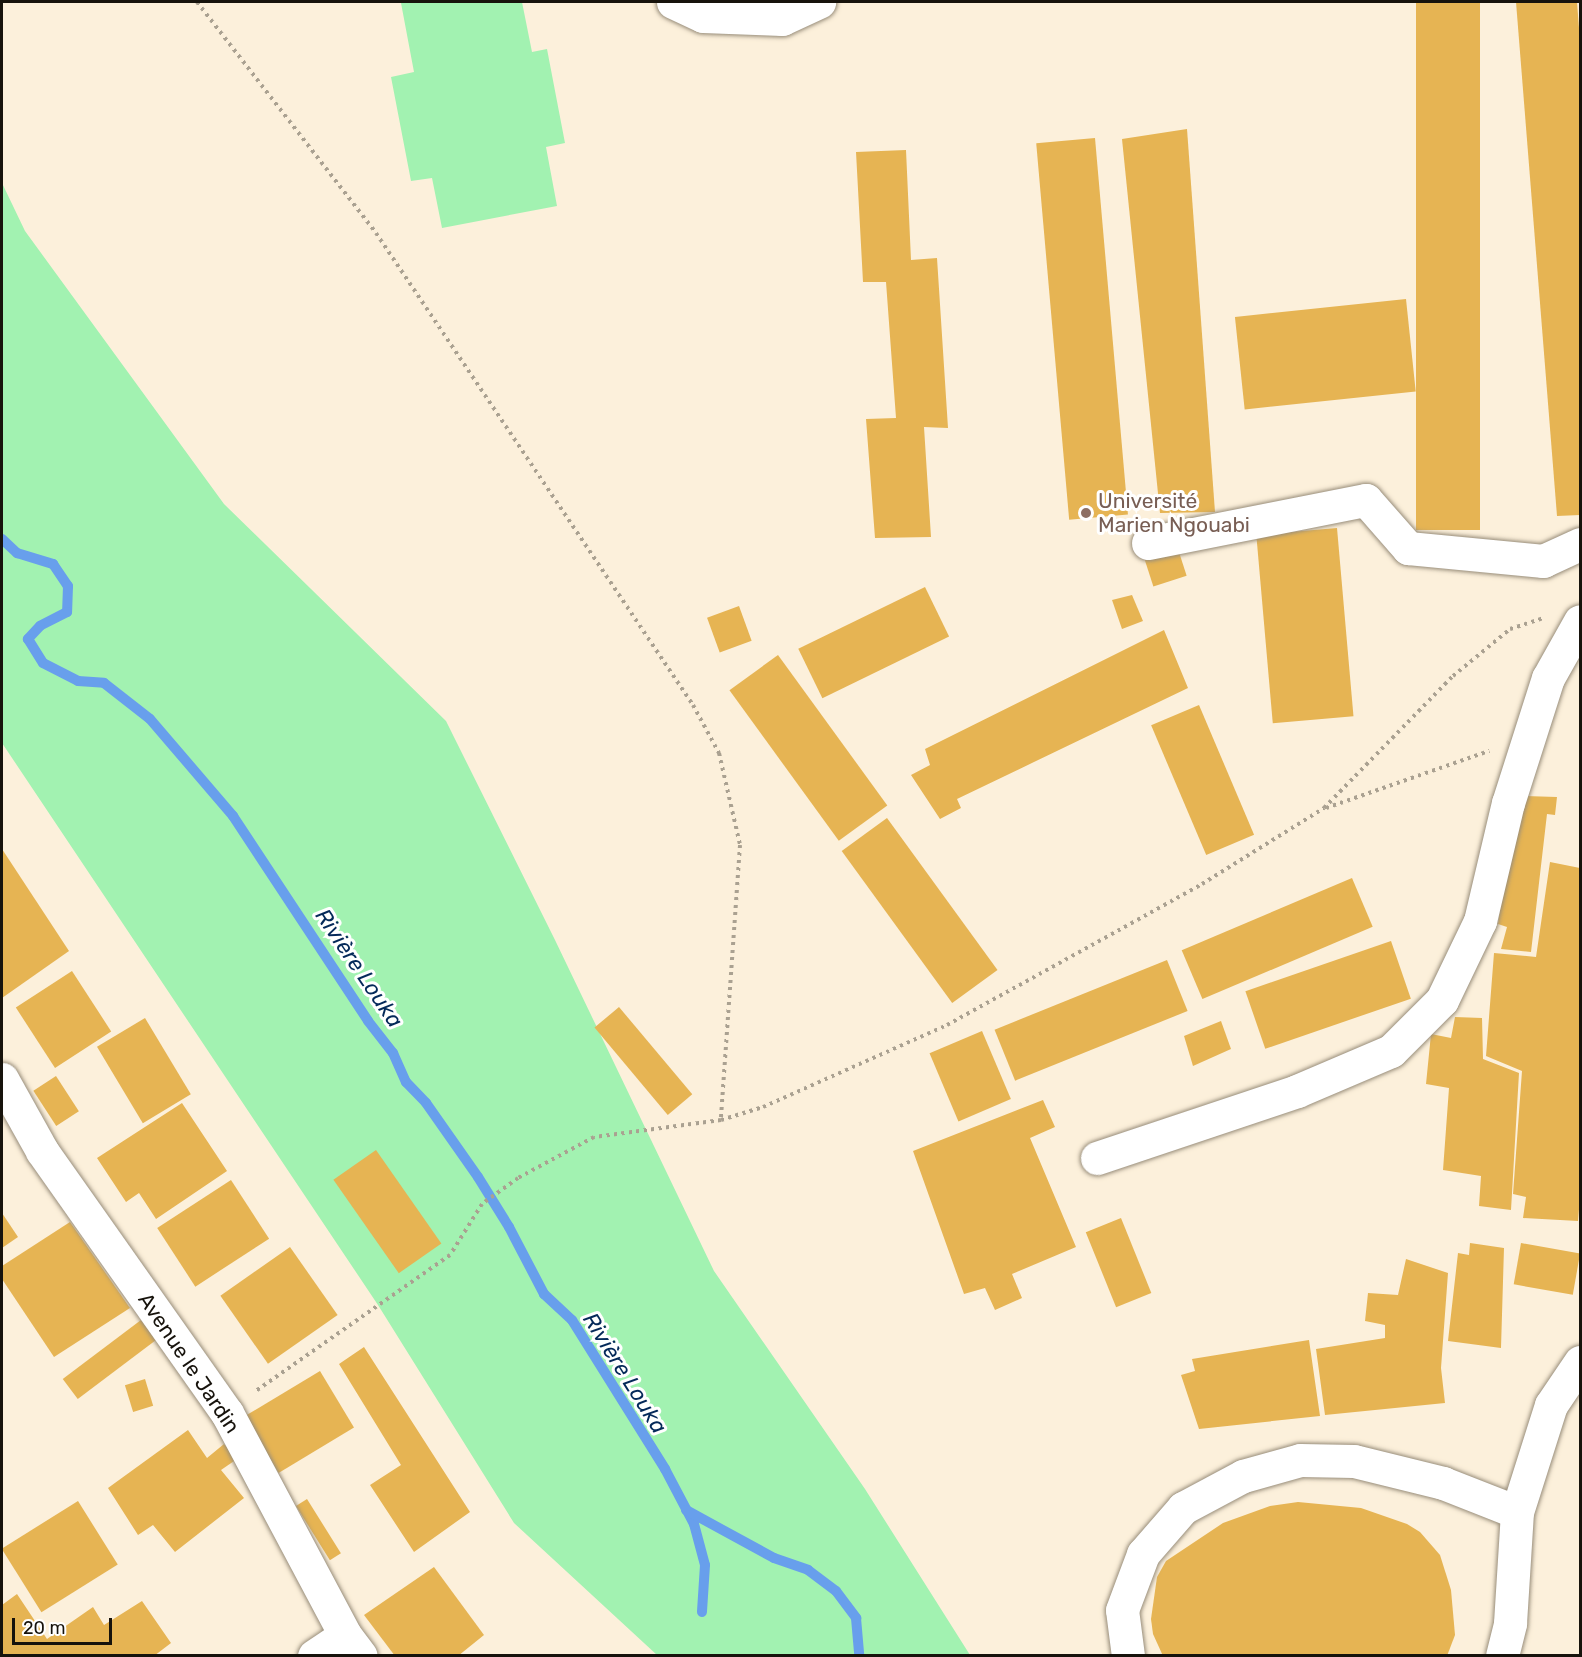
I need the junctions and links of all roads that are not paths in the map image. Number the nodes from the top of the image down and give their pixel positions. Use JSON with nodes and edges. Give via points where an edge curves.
{"nodes":[{"id":1,"x":673,"y":2,"type":"edge"},
{"id":2,"x":819,"y":2,"type":"edge"},
{"id":3,"x":1148,"y":543,"type":"dead end"},
{"id":4,"x":1581,"y":544,"type":"edge"},
{"id":5,"x":1565,"y":619,"type":"edge"},
{"id":6,"x":2,"y":1079,"type":"edge"},
{"id":7,"x":1097,"y":1158,"type":"dead end"},
{"id":8,"x":1581,"y":1362,"type":"edge"},
{"id":9,"x":1517,"y":1512,"type":"junction"},
{"id":10,"x":353,"y":1645,"type":"edge"},
{"id":11,"x":314,"y":1656,"type":"edge"},
{"id":12,"x":1128,"y":1656,"type":"edge"},
{"id":13,"x":1502,"y":1656,"type":"edge"}],
"edges":[{"from":1,"to":2,"type":"street","via":[[703,16],[782,19]]},
{"from":3,"to":4,"type":"street","via":[[1366,500],[1408,548],[1543,561]]},
{"from":5,"to":7,"type":"street","via":[[1508,803],[1480,921],[1442,1000],[1391,1051],[1297,1091]]},
{"from":6,"to":10,"type":"street","name":"Avenue le Jardin","via":[[42,1150],[227,1413]]},
{"from":8,"to":9,"type":"street","via":[[1551,1405]]},
{"from":9,"to":12,"type":"street","via":[[1443,1483],[1354,1461],[1300,1460],[1243,1476],[1183,1508],[1143,1554],[1122,1610]]},
{"from":9,"to":13,"type":"street","via":[[1510,1623]]},
{"from":10,"to":11,"type":"street"}]}
